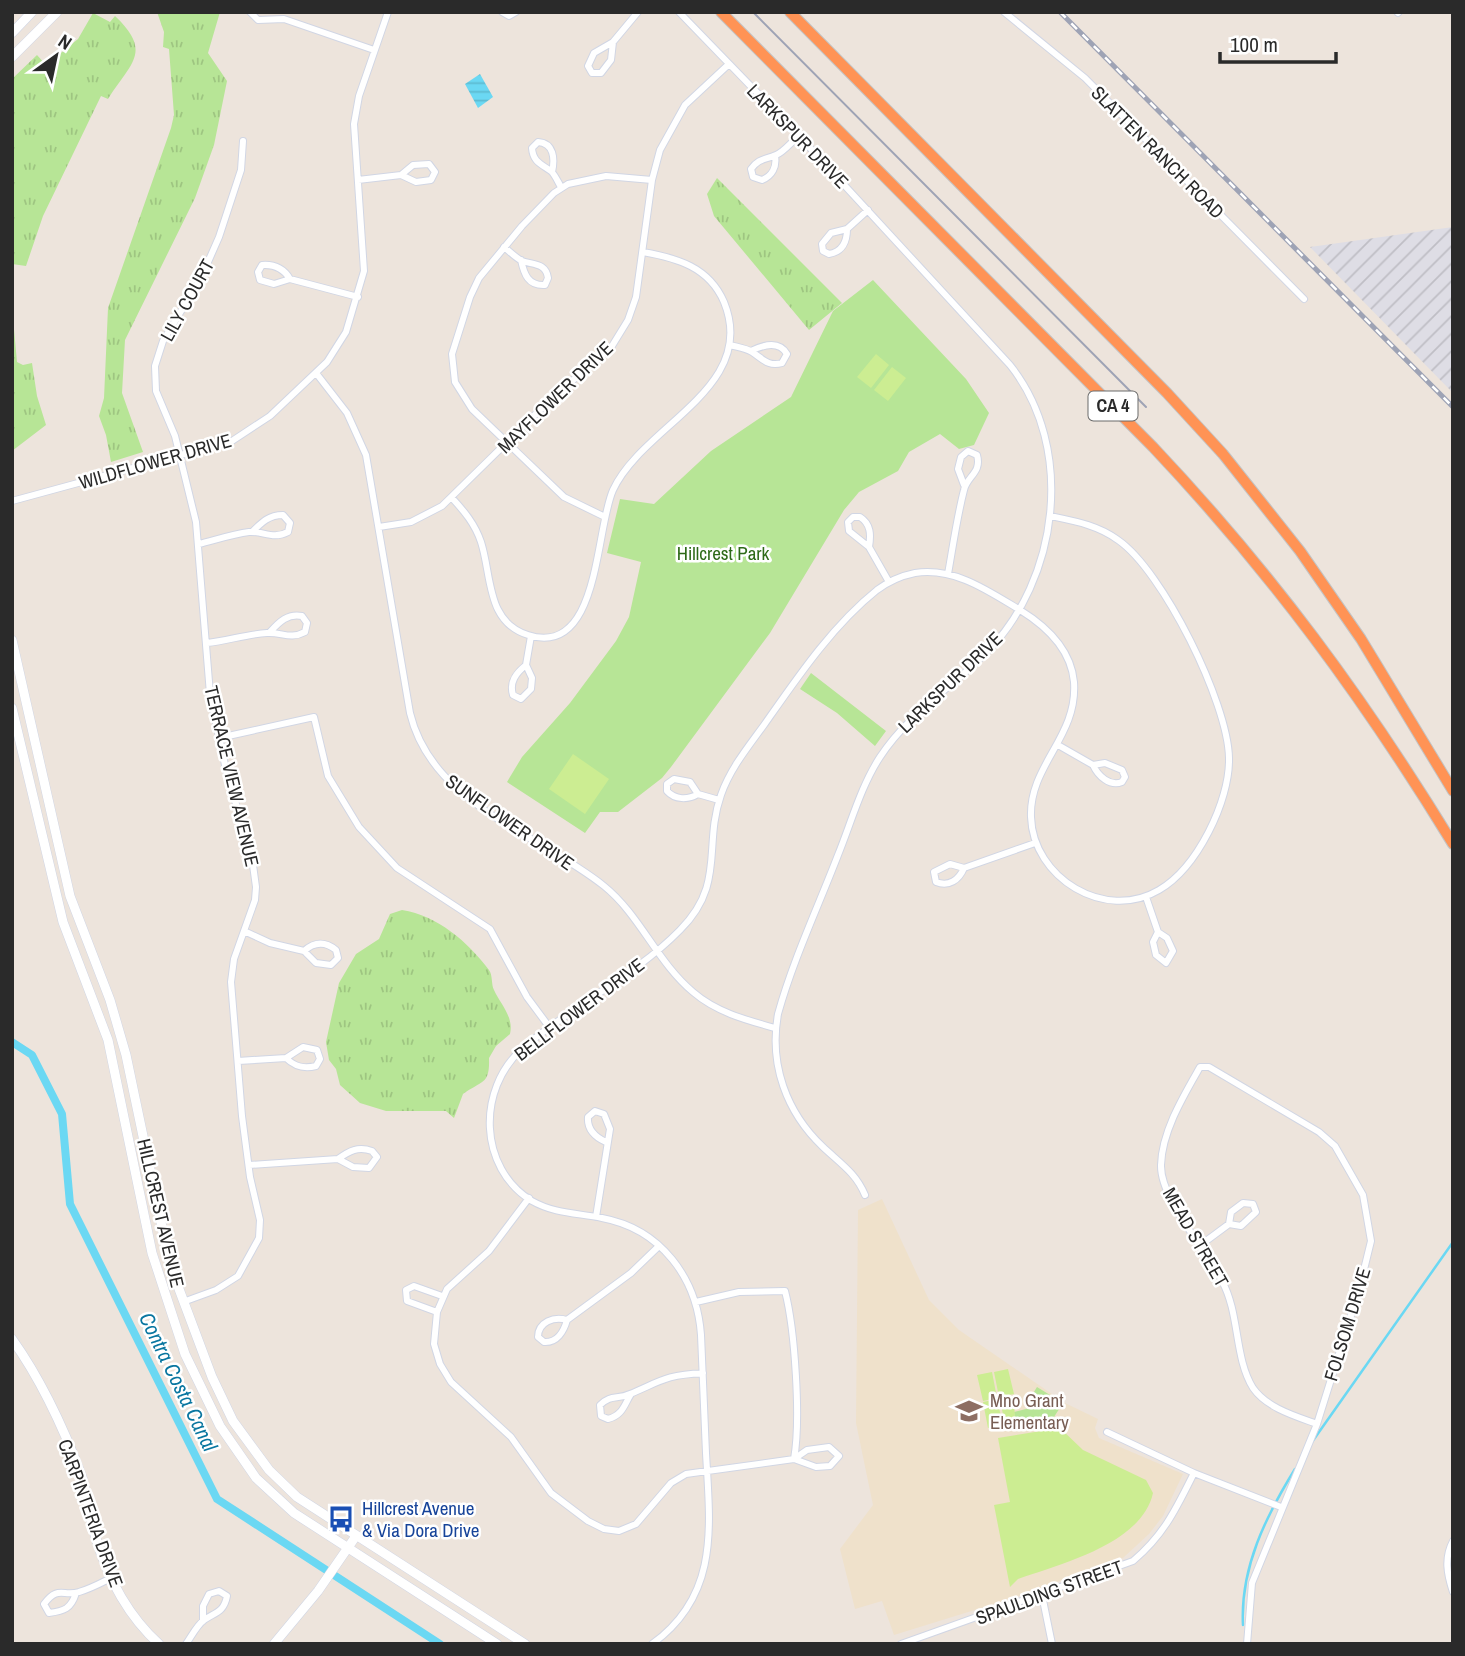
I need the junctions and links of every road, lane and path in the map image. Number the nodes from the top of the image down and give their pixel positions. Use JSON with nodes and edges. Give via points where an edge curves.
{"nodes":[{"id":1,"x":32,"y":12,"type":"edge"},
{"id":2,"x":57,"y":12,"type":"edge"},
{"id":3,"x":250,"y":12,"type":"edge"},
{"id":4,"x":388,"y":12,"type":"edge"},
{"id":5,"x":502,"y":12,"type":"edge"},
{"id":6,"x":516,"y":12,"type":"edge"},
{"id":7,"x":638,"y":12,"type":"edge"},
{"id":8,"x":679,"y":12,"type":"edge"},
{"id":9,"x":721,"y":12,"type":"edge"},
{"id":10,"x":790,"y":12,"type":"edge"},
{"id":11,"x":1004,"y":12,"type":"edge"},
{"id":12,"x":281,"y":15,"type":"edge"},
{"id":13,"x":12,"y":33,"type":"edge"},
{"id":14,"x":613,"y":42,"type":"junction"},
{"id":15,"x":374,"y":50,"type":"junction"},
{"id":16,"x":12,"y":57,"type":"edge"},
{"id":17,"x":729,"y":64,"type":"junction"},
{"id":18,"x":799,"y":136,"type":"junction"},
{"id":19,"x":243,"y":141,"type":"dead end"},
{"id":20,"x":775,"y":156,"type":"junction"},
{"id":21,"x":552,"y":172,"type":"junction"},
{"id":22,"x":401,"y":175,"type":"junction"},
{"id":23,"x":358,"y":180,"type":"junction"},
{"id":24,"x":652,"y":180,"type":"junction"},
{"id":25,"x":561,"y":187,"type":"junction"},
{"id":26,"x":868,"y":210,"type":"junction"},
{"id":27,"x":847,"y":229,"type":"junction"},
{"id":28,"x":504,"y":247,"type":"junction"},
{"id":29,"x":643,"y":252,"type":"junction"},
{"id":30,"x":521,"y":260,"type":"junction"},
{"id":31,"x":290,"y":279,"type":"junction"},
{"id":32,"x":358,"y":297,"type":"junction"},
{"id":33,"x":1304,"y":299,"type":"dead end"},
{"id":34,"x":730,"y":345,"type":"junction"},
{"id":35,"x":751,"y":351,"type":"junction"},
{"id":36,"x":316,"y":373,"type":"junction"},
{"id":37,"x":507,"y":442,"type":"junction"},
{"id":38,"x":180,"y":457,"type":"junction"},
{"id":39,"x":964,"y":485,"type":"junction"},
{"id":40,"x":452,"y":498,"type":"junction"},
{"id":41,"x":12,"y":501,"type":"edge"},
{"id":42,"x":1050,"y":516,"type":"junction"},
{"id":43,"x":605,"y":517,"type":"junction"},
{"id":44,"x":379,"y":527,"type":"junction"},
{"id":45,"x":252,"y":532,"type":"junction"},
{"id":46,"x":199,"y":544,"type":"junction"},
{"id":47,"x":869,"y":547,"type":"junction"},
{"id":48,"x":948,"y":573,"type":"junction"},
{"id":49,"x":889,"y":582,"type":"junction"},
{"id":50,"x":1019,"y":610,"type":"junction"},
{"id":51,"x":270,"y":632,"type":"junction"},
{"id":52,"x":531,"y":636,"type":"junction"},
{"id":53,"x":12,"y":640,"type":"edge"},
{"id":54,"x":207,"y":643,"type":"junction"},
{"id":55,"x":526,"y":665,"type":"junction"},
{"id":56,"x":12,"y":708,"type":"edge"},
{"id":57,"x":219,"y":738,"type":"junction"},
{"id":58,"x":1058,"y":745,"type":"junction"},
{"id":59,"x":1093,"y":765,"type":"junction"},
{"id":60,"x":27,"y":774,"type":"junction"},
{"id":61,"x":1453,"y":791,"type":"edge"},
{"id":62,"x":698,"y":794,"type":"junction"},
{"id":63,"x":719,"y":800,"type":"junction"},
{"id":64,"x":53,"y":821,"type":"junction"},
{"id":65,"x":1035,"y":843,"type":"junction"},
{"id":66,"x":1453,"y":844,"type":"edge"},
{"id":67,"x":964,"y":868,"type":"junction"},
{"id":68,"x":1146,"y":897,"type":"junction"},
{"id":69,"x":244,"y":931,"type":"junction"},
{"id":70,"x":1158,"y":932,"type":"junction"},
{"id":71,"x":657,"y":949,"type":"junction"},
{"id":72,"x":303,"y":951,"type":"junction"},
{"id":73,"x":550,"y":1028,"type":"junction"},
{"id":74,"x":775,"y":1028,"type":"junction"},
{"id":75,"x":286,"y":1058,"type":"junction"},
{"id":76,"x":238,"y":1061,"type":"junction"},
{"id":77,"x":1209,"y":1068,"type":"joint"},
{"id":78,"x":606,"y":1142,"type":"junction"},
{"id":79,"x":338,"y":1160,"type":"junction"},
{"id":80,"x":248,"y":1165,"type":"junction"},
{"id":81,"x":865,"y":1195,"type":"dead end"},
{"id":82,"x":529,"y":1198,"type":"junction"},
{"id":83,"x":596,"y":1217,"type":"junction"},
{"id":84,"x":1229,"y":1224,"type":"junction"},
{"id":85,"x":1202,"y":1244,"type":"junction"},
{"id":86,"x":659,"y":1246,"type":"junction"},
{"id":87,"x":442,"y":1296,"type":"junction"},
{"id":88,"x":183,"y":1302,"type":"junction"},
{"id":89,"x":696,"y":1302,"type":"junction"},
{"id":90,"x":437,"y":1312,"type":"junction"},
{"id":91,"x":567,"y":1320,"type":"junction"},
{"id":92,"x":12,"y":1339,"type":"edge"},
{"id":93,"x":703,"y":1373,"type":"junction"},
{"id":94,"x":631,"y":1394,"type":"junction"},
{"id":95,"x":1317,"y":1424,"type":"junction"},
{"id":96,"x":1107,"y":1432,"type":"dead end"},
{"id":97,"x":794,"y":1459,"type":"junction"},
{"id":98,"x":707,"y":1470,"type":"junction"},
{"id":99,"x":1194,"y":1473,"type":"junction"},
{"id":100,"x":1281,"y":1507,"type":"junction"},
{"id":101,"x":356,"y":1536,"type":"junction"},
{"id":102,"x":1453,"y":1541,"type":"edge"},
{"id":103,"x":348,"y":1548,"type":"junction"},
{"id":104,"x":111,"y":1578,"type":"junction"},
{"id":105,"x":1453,"y":1592,"type":"edge"},
{"id":106,"x":76,"y":1593,"type":"junction"},
{"id":107,"x":1042,"y":1595,"type":"junction"},
{"id":108,"x":203,"y":1621,"type":"junction"},
{"id":109,"x":914,"y":1642,"type":"edge"},
{"id":110,"x":159,"y":1644,"type":"edge"},
{"id":111,"x":186,"y":1644,"type":"edge"},
{"id":112,"x":274,"y":1644,"type":"edge"},
{"id":113,"x":497,"y":1644,"type":"edge"},
{"id":114,"x":525,"y":1644,"type":"edge"},
{"id":115,"x":652,"y":1644,"type":"edge"},
{"id":116,"x":901,"y":1644,"type":"edge"},
{"id":117,"x":1052,"y":1644,"type":"edge"},
{"id":118,"x":1247,"y":1644,"type":"edge"}],
"edges":[{"from":1,"to":13,"type":"main road"},
{"from":2,"to":16,"type":"main road"},
{"from":3,"to":12,"type":"street","via":[[263,21]]},
{"from":4,"to":15,"type":"street","name":"WILDFLOWER DRIVE"},
{"from":5,"to":6,"type":"street","via":[[509,16]]},
{"from":7,"to":14,"type":"street"},
{"from":8,"to":17,"type":"street","name":"LARKSPUR DRIVE"},
{"from":9,"to":66,"type":"highway","number":"CA 4","via":[[1211,509],[1350,682]]},
{"from":10,"to":61,"type":"highway","number":"CA 4","via":[[1223,454],[1334,597]]},
{"from":11,"to":33,"type":"street","name":"SLATTEN RANCH ROAD","via":[[1085,78]]},
{"from":12,"to":15,"type":"street"},
{"from":14,"to":14,"type":"street","via":[[591,57],[588,66],[592,73],[601,73],[609,64]]},
{"from":15,"to":23,"type":"street","name":"WILDFLOWER DRIVE","via":[[355,113]]},
{"from":17,"to":18,"type":"street","name":"LARKSPUR DRIVE"},
{"from":17,"to":24,"type":"street","name":"MAYFLOWER DRIVE","via":[[677,117],[660,150]]},
{"from":18,"to":20,"type":"street"},
{"from":18,"to":26,"type":"street","name":"LARKSPUR DRIVE"},
{"from":19,"to":38,"type":"street","name":"LILY COURT","via":[[241,170],[219,237],[207,267],[162,343],[155,366],[156,391]]},
{"from":20,"to":20,"type":"street","via":[[765,156],[755,164],[753,177],[762,180],[769,176]]},
{"from":21,"to":21,"type":"street","via":[[553,152],[538,142],[533,155]]},
{"from":21,"to":25,"type":"street"},
{"from":22,"to":22,"type":"street","via":[[418,183],[431,180],[435,173],[427,163],[413,165]]},
{"from":22,"to":23,"type":"street"},
{"from":23,"to":32,"type":"street","name":"WILDFLOWER DRIVE","via":[[365,261]]},
{"from":24,"to":25,"type":"street","via":[[606,176]]},
{"from":24,"to":29,"type":"street","name":"MAYFLOWER DRIVE"},
{"from":25,"to":28,"type":"street"},
{"from":26,"to":27,"type":"street"},
{"from":26,"to":42,"type":"street","name":"LARKSPUR DRIVE","via":[[1025,385],[1046,446]]},
{"from":27,"to":27,"type":"street","via":[[825,238],[823,251],[838,251]]},
{"from":28,"to":30,"type":"street"},
{"from":28,"to":37,"type":"street","via":[[470,297],[451,361],[463,399]]},
{"from":29,"to":34,"type":"street","via":[[679,260],[709,279],[726,307]]},
{"from":29,"to":37,"type":"street","name":"MAYFLOWER DRIVE","via":[[636,297],[621,332],[598,361]]},
{"from":30,"to":30,"type":"street","via":[[527,279],[545,285],[544,269]]},
{"from":31,"to":31,"type":"street","via":[[269,283],[260,280],[258,272],[262,265],[274,266]]},
{"from":31,"to":32,"type":"street"},
{"from":32,"to":36,"type":"street","name":"WILDFLOWER DRIVE","via":[[346,332]]},
{"from":34,"to":35,"type":"street"},
{"from":34,"to":43,"type":"street","via":[[724,365],[709,386],[623,472]]},
{"from":35,"to":35,"type":"street","via":[[774,364],[782,363],[787,355],[768,344]]},
{"from":36,"to":38,"type":"street","name":"WILDFLOWER DRIVE","via":[[241,436]]},
{"from":36,"to":44,"type":"street","name":"SUNFLOWER DRIVE","via":[[347,413],[362,443]]},
{"from":37,"to":40,"type":"street","name":"MAYFLOWER DRIVE"},
{"from":37,"to":43,"type":"street","via":[[569,501]]},
{"from":38,"to":41,"type":"street","name":"WILDFLOWER DRIVE"},
{"from":38,"to":46,"type":"street","name":"TERRACE VIEW AVENUE"},
{"from":39,"to":39,"type":"street","via":[[978,466],[977,455],[968,451],[958,469]]},
{"from":39,"to":48,"type":"street"},
{"from":40,"to":44,"type":"street","name":"MAYFLOWER DRIVE","via":[[421,518]]},
{"from":40,"to":52,"type":"street","via":[[478,536],[499,615]]},
{"from":42,"to":50,"type":"street","name":"LARKSPUR DRIVE","via":[[1035,575]]},
{"from":42,"to":68,"type":"street","via":[[1104,531],[1135,554],[1178,615],[1225,728],[1229,774],[1217,811],[1191,862],[1172,882]]},
{"from":43,"to":52,"type":"street","via":[[582,613],[559,633]]},
{"from":44,"to":71,"type":"street","name":"SUNFLOWER DRIVE","via":[[410,713],[419,743],[431,762],[468,798],[607,888]]},
{"from":45,"to":45,"type":"street","via":[[282,535],[290,523],[283,515],[274,516]]},
{"from":45,"to":46,"type":"street"},
{"from":46,"to":54,"type":"street","name":"TERRACE VIEW AVENUE"},
{"from":47,"to":47,"type":"street","via":[[867,524],[853,517],[849,531]]},
{"from":47,"to":49,"type":"street"},
{"from":48,"to":49,"type":"street","name":"BELLFLOWER DRIVE","via":[[915,573]]},
{"from":48,"to":50,"type":"street","name":"BELLFLOWER DRIVE"},
{"from":49,"to":63,"type":"street","name":"BELLFLOWER DRIVE","via":[[860,606],[808,664],[736,765]]},
{"from":50,"to":58,"type":"street","name":"BELLFLOWER DRIVE","via":[[1054,637],[1071,666],[1073,708]]},
{"from":50,"to":74,"type":"street","name":"LARKSPUR DRIVE","via":[[985,653],[916,713],[878,759],[786,988]]},
{"from":51,"to":51,"type":"street","via":[[296,636],[305,632],[307,623],[302,616],[291,616]]},
{"from":51,"to":54,"type":"street"},
{"from":52,"to":55,"type":"street"},
{"from":53,"to":64,"type":"main road","name":"HILLCREST AVENUE"},
{"from":54,"to":57,"type":"street","name":"TERRACE VIEW AVENUE"},
{"from":55,"to":55,"type":"street","via":[[512,684],[513,695],[521,699],[531,689]]},
{"from":56,"to":60,"type":"main road","name":"HILLCREST AVENUE"},
{"from":57,"to":69,"type":"street","name":"TERRACE VIEW AVENUE","via":[[255,876],[255,900]]},
{"from":57,"to":73,"type":"street","via":[[314,717],[328,775],[359,827],[396,867],[490,929],[522,989]]},
{"from":58,"to":59,"type":"street"},
{"from":58,"to":65,"type":"street","name":"BELLFLOWER DRIVE","via":[[1035,783],[1030,812]]},
{"from":59,"to":59,"type":"street","via":[[1105,779],[1124,780],[1118,766]]},
{"from":60,"to":64,"type":"main road","via":[[38,782]]},
{"from":60,"to":103,"type":"main road","name":"HILLCREST AVENUE","via":[[63,922],[108,1040],[152,1253],[185,1354],[220,1426],[256,1478],[294,1513]]},
{"from":62,"to":62,"type":"street","via":[[686,780],[674,779],[667,785],[673,796],[689,799]]},
{"from":62,"to":63,"type":"street"},
{"from":63,"to":71,"type":"street","name":"BELLFLOWER DRIVE","via":[[713,867],[704,896],[691,918]]},
{"from":64,"to":88,"type":"main road","name":"HILLCREST AVENUE","via":[[74,909],[126,1055],[159,1222]]},
{"from":65,"to":67,"type":"street"},
{"from":65,"to":68,"type":"street","via":[[1050,868],[1083,892],[1109,900]]},
{"from":67,"to":67,"type":"street","via":[[954,881],[939,883],[933,877],[939,868],[950,864]]},
{"from":68,"to":70,"type":"street"},
{"from":69,"to":72,"type":"street"},
{"from":69,"to":76,"type":"street","name":"TERRACE VIEW AVENUE","via":[[231,981]]},
{"from":70,"to":70,"type":"street","via":[[1153,942],[1156,955],[1166,962],[1173,951]]},
{"from":71,"to":73,"type":"street","name":"BELLFLOWER DRIVE"},
{"from":71,"to":74,"type":"street","name":"SUNFLOWER DRIVE","via":[[699,998],[730,1014]]},
{"from":72,"to":72,"type":"street","via":[[324,965],[338,958],[328,945],[317,943]]},
{"from":73,"to":82,"type":"street","name":"BELLFLOWER DRIVE","via":[[508,1064],[489,1110],[489,1132],[497,1158],[510,1180]]},
{"from":74,"to":81,"type":"street","name":"LARKSPUR DRIVE","via":[[778,1068],[790,1105],[810,1133],[854,1174]]},
{"from":75,"to":75,"type":"street","via":[[304,1067],[316,1066],[320,1059],[312,1047],[298,1049]]},
{"from":75,"to":76,"type":"street"},
{"from":76,"to":80,"type":"street","name":"TERRACE VIEW AVENUE"},
{"from":77,"to":85,"type":"street","name":"MEAD STREET","via":[[1200,1067],[1184,1095],[1160,1166],[1166,1189]]},
{"from":77,"to":95,"type":"street","name":"FOLSOM DRIVE","via":[[1319,1132],[1347,1163],[1363,1195],[1371,1241]]},
{"from":78,"to":78,"type":"street","via":[[608,1121],[602,1112],[592,1112],[589,1128]]},
{"from":78,"to":83,"type":"street"},
{"from":79,"to":79,"type":"street","via":[[369,1168],[377,1157],[363,1148]]},
{"from":79,"to":80,"type":"street"},
{"from":80,"to":88,"type":"street","name":"TERRACE VIEW AVENUE","via":[[260,1220],[253,1255],[233,1281]]},
{"from":82,"to":83,"type":"street","name":"BELLFLOWER DRIVE","via":[[556,1211]]},
{"from":82,"to":87,"type":"street","via":[[489,1251]]},
{"from":83,"to":86,"type":"street","name":"BELLFLOWER DRIVE","via":[[634,1228]]},
{"from":84,"to":84,"type":"street","via":[[1241,1226],[1256,1212],[1253,1204],[1243,1203],[1231,1212]]},
{"from":84,"to":85,"type":"street"},
{"from":85,"to":95,"type":"street","name":"MEAD STREET","via":[[1236,1312],[1243,1362],[1254,1389],[1280,1411]]},
{"from":86,"to":89,"type":"street","name":"BELLFLOWER DRIVE","via":[[683,1272]]},
{"from":86,"to":91,"type":"street","via":[[625,1278]]},
{"from":87,"to":90,"type":"street"},
{"from":87,"to":90,"type":"street","via":[[416,1287],[406,1290],[407,1301]]},
{"from":88,"to":101,"type":"main road","name":"HILLCREST AVENUE","via":[[212,1377],[248,1444],[289,1490]]},
{"from":89,"to":93,"type":"street","name":"BELLFLOWER DRIVE"},
{"from":89,"to":97,"type":"street","via":[[739,1292],[785,1292],[793,1350]]},
{"from":90,"to":98,"type":"street","via":[[434,1344],[451,1382],[510,1436],[551,1493],[588,1521],[609,1531],[627,1529],[675,1479]]},
{"from":91,"to":91,"type":"street","via":[[547,1322],[538,1337],[553,1341]]},
{"from":92,"to":104,"type":"main road","name":"CARPINTERIA DRIVE","via":[[37,1374],[78,1469]]},
{"from":93,"to":94,"type":"street","via":[[662,1378]]},
{"from":93,"to":98,"type":"street","name":"BELLFLOWER DRIVE"},
{"from":94,"to":94,"type":"street","via":[[610,1396],[599,1408],[601,1416],[618,1415]]},
{"from":95,"to":100,"type":"street","name":"FOLSOM DRIVE"},
{"from":96,"to":99,"type":"street"},
{"from":97,"to":97,"type":"street","via":[[807,1450],[829,1447],[839,1456],[832,1465],[819,1467]]},
{"from":97,"to":98,"type":"street"},
{"from":98,"to":115,"type":"street","name":"BELLFLOWER DRIVE","via":[[711,1533],[702,1578],[685,1611]]},
{"from":99,"to":100,"type":"street"},
{"from":99,"to":107,"type":"street","name":"SPAULDING STREET","via":[[1174,1515],[1155,1542],[1133,1561]]},
{"from":100,"to":118,"type":"street","name":"FOLSOM DRIVE","via":[[1252,1583]]},
{"from":101,"to":103,"type":"main road"},
{"from":101,"to":114,"type":"main road","name":"HILLCREST AVENUE"},
{"from":102,"to":105,"type":"street","via":[[1446,1567]]},
{"from":103,"to":112,"type":"main road"},
{"from":103,"to":113,"type":"main road","name":"HILLCREST AVENUE"},
{"from":104,"to":106,"type":"street"},
{"from":104,"to":110,"type":"main road","name":"CARPINTERIA DRIVE","via":[[138,1625]]},
{"from":106,"to":106,"type":"street","via":[[51,1594],[44,1604],[49,1613],[64,1611],[73,1604]]},
{"from":107,"to":109,"type":"street","name":"SPAULDING STREET"},
{"from":107,"to":117,"type":"street"},
{"from":108,"to":108,"type":"street","via":[[225,1606],[227,1596],[219,1591],[209,1594]]},
{"from":108,"to":111,"type":"street"},
{"from":109,"to":116,"type":"street","name":"SPAULDING STREET"}]}
